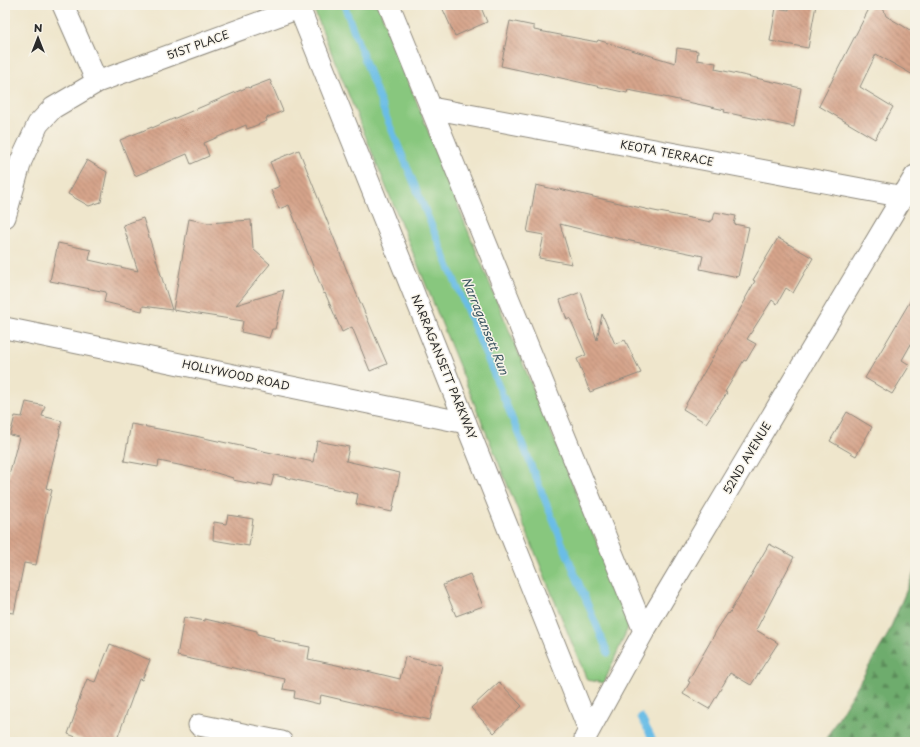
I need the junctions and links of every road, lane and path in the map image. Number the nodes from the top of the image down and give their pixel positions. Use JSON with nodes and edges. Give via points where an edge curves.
{"nodes":[{"id":1,"x":62,"y":5,"type":"edge"},
{"id":2,"x":389,"y":5,"type":"edge"},
{"id":3,"x":299,"y":6,"type":"edge"},
{"id":4,"x":97,"y":82,"type":"junction"},
{"id":5,"x":431,"y":108,"type":"junction"},
{"id":6,"x":915,"y":176,"type":"edge"},
{"id":7,"x":904,"y":197,"type":"junction"},
{"id":8,"x":5,"y":217,"type":"edge"},
{"id":9,"x":5,"y":328,"type":"edge"},
{"id":10,"x":466,"y":423,"type":"junction"},
{"id":11,"x":644,"y":631,"type":"junction"},
{"id":12,"x":199,"y":725,"type":"dead end"},
{"id":13,"x":586,"y":736,"type":"edge"},
{"id":14,"x":282,"y":742,"type":"edge"}],
"edges":[{"from":1,"to":4,"type":"street"},
{"from":2,"to":5,"type":"street"},
{"from":3,"to":4,"type":"street","name":"51ST PLACE"},
{"from":3,"to":10,"type":"street","name":"NARRAGANSETT PARKWAY"},
{"from":4,"to":8,"type":"street","name":"51ST PLACE","via":[[53,108],[38,124],[21,161]]},
{"from":5,"to":7,"type":"street","name":"KEOTA TERRACE"},
{"from":5,"to":11,"type":"street"},
{"from":6,"to":7,"type":"street","name":"52ND AVENUE"},
{"from":7,"to":11,"type":"street","name":"52ND AVENUE"},
{"from":9,"to":10,"type":"street","name":"HOLLYWOOD ROAD"},
{"from":10,"to":13,"type":"street","name":"NARRAGANSETT PARKWAY"},
{"from":11,"to":13,"type":"street","name":"52ND AVENUE"},
{"from":12,"to":14,"type":"street"}]}
